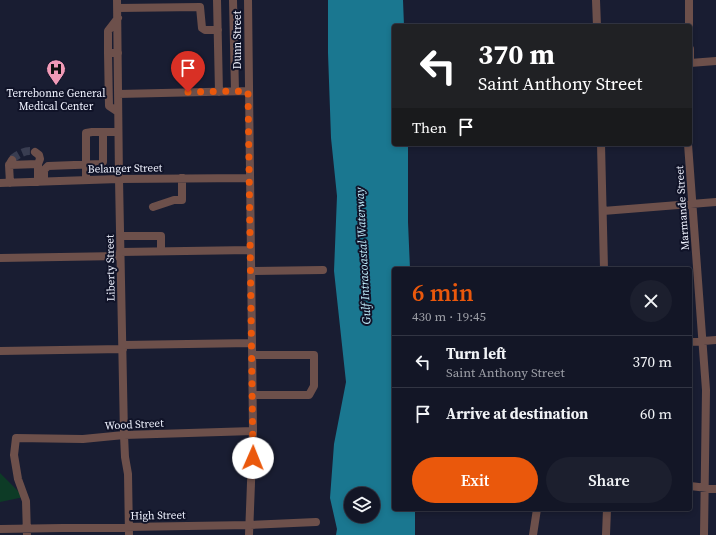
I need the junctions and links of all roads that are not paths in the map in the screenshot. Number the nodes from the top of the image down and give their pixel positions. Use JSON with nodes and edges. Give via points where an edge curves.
{"nodes":[{"id":1,"x":217,"y":0,"type":"edge"},
{"id":2,"x":233,"y":0,"type":"edge"},
{"id":3,"x":248,"y":0,"type":"edge"},
{"id":4,"x":596,"y":0,"type":"edge"},
{"id":5,"x":688,"y":0,"type":"edge"},
{"id":6,"x":200,"y":3,"type":"edge"},
{"id":7,"x":118,"y":4,"type":"edge"},
{"id":8,"x":179,"y":4,"type":"edge"},
{"id":9,"x":118,"y":18,"type":"junction"},
{"id":10,"x":597,"y":24,"type":"edge"},
{"id":11,"x":689,"y":24,"type":"edge"},
{"id":12,"x":218,"y":30,"type":"junction"},
{"id":13,"x":108,"y":53,"type":"junction"},
{"id":14,"x":118,"y":53,"type":"junction"},
{"id":15,"x":716,"y":61,"type":"edge"},
{"id":16,"x":692,"y":63,"type":"edge"},
{"id":17,"x":248,"y":91,"type":"junction"},
{"id":18,"x":219,"y":92,"type":"junction"},
{"id":19,"x":235,"y":92,"type":"junction"},
{"id":20,"x":118,"y":94,"type":"junction"},
{"id":21,"x":118,"y":112,"type":"junction"},
{"id":22,"x":103,"y":132,"type":"junction"},
{"id":23,"x":118,"y":132,"type":"junction"},
{"id":24,"x":601,"y":146,"type":"edge"},
{"id":25,"x":688,"y":146,"type":"edge"},
{"id":26,"x":35,"y":152,"type":"dead end"},
{"id":27,"x":38,"y":164,"type":"junction"},
{"id":28,"x":86,"y":165,"type":"junction"},
{"id":29,"x":0,"y":166,"type":"edge"},
{"id":30,"x":182,"y":178,"type":"junction"},
{"id":31,"x":250,"y":178,"type":"junction"},
{"id":32,"x":119,"y":179,"type":"junction"},
{"id":33,"x":86,"y":180,"type":"junction"},
{"id":34,"x":41,"y":182,"type":"junction"},
{"id":35,"x":5,"y":183,"type":"edge"},
{"id":36,"x":716,"y":202,"type":"edge"},
{"id":37,"x":692,"y":204,"type":"junction"},
{"id":38,"x":153,"y":207,"type":"dead end"},
{"id":39,"x":603,"y":211,"type":"junction"},
{"id":40,"x":120,"y":236,"type":"junction"},
{"id":41,"x":251,"y":250,"type":"junction"},
{"id":42,"x":161,"y":251,"type":"junction"},
{"id":43,"x":120,"y":254,"type":"junction"},
{"id":44,"x":0,"y":258,"type":"edge"},
{"id":45,"x":604,"y":267,"type":"edge"},
{"id":46,"x":324,"y":270,"type":"dead end"},
{"id":47,"x":251,"y":271,"type":"junction"},
{"id":48,"x":716,"y":340,"type":"edge"},
{"id":49,"x":702,"y":341,"type":"junction"},
{"id":50,"x":692,"y":342,"type":"edge"},
{"id":51,"x":252,"y":343,"type":"junction"},
{"id":52,"x":123,"y":347,"type":"junction"},
{"id":53,"x":0,"y":351,"type":"edge"},
{"id":54,"x":252,"y":355,"type":"junction"},
{"id":55,"x":253,"y":395,"type":"junction"},
{"id":56,"x":253,"y":430,"type":"junction"},
{"id":57,"x":124,"y":435,"type":"junction"},
{"id":58,"x":692,"y":486,"type":"edge"},
{"id":59,"x":705,"y":488,"type":"junction"},
{"id":60,"x":716,"y":489,"type":"edge"},
{"id":61,"x":537,"y":511,"type":"edge"},
{"id":62,"x":607,"y":511,"type":"edge"},
{"id":63,"x":316,"y":522,"type":"dead end"},
{"id":64,"x":250,"y":525,"type":"junction"},
{"id":65,"x":0,"y":529,"type":"edge"},
{"id":66,"x":129,"y":531,"type":"edge"},
{"id":67,"x":27,"y":532,"type":"edge"},
{"id":68,"x":249,"y":535,"type":"edge"},
{"id":69,"x":533,"y":535,"type":"edge"},
{"id":70,"x":606,"y":535,"type":"edge"},
{"id":71,"x":704,"y":535,"type":"edge"}],
"edges":[{"from":1,"to":12,"type":"street"},
{"from":2,"to":19,"type":"street"},
{"from":3,"to":17,"type":"street","name":"Dunn Street"},
{"from":4,"to":10,"type":"street"},
{"from":5,"to":11,"type":"street"},
{"from":6,"to":8,"type":"street","via":[[189,7]]},
{"from":6,"to":12,"type":"street","via":[[202,28]]},
{"from":7,"to":8,"type":"street"},
{"from":7,"to":9,"type":"street","name":"Liberty Street"},
{"from":9,"to":13,"type":"street","via":[[108,31]]},
{"from":9,"to":14,"type":"street","name":"Liberty Street"},
{"from":12,"to":18,"type":"street"},
{"from":13,"to":14,"type":"street"},
{"from":13,"to":21,"type":"street","via":[[109,106]]},
{"from":14,"to":20,"type":"street","name":"Liberty Street"},
{"from":15,"to":16,"type":"street"},
{"from":17,"to":19,"type":"street"},
{"from":17,"to":31,"type":"street","name":"Dunn Street"},
{"from":18,"to":19,"type":"street"},
{"from":18,"to":20,"type":"street"},
{"from":20,"to":21,"type":"street","name":"Liberty Street"},
{"from":21,"to":23,"type":"street","name":"Liberty Street"},
{"from":22,"to":23,"type":"street"},
{"from":22,"to":28,"type":"street","via":[[103,163]]},
{"from":22,"to":28,"type":"street","via":[[86,133]]},
{"from":23,"to":32,"type":"street","name":"Liberty Street"},
{"from":24,"to":39,"type":"street"},
{"from":25,"to":37,"type":"street","name":"Marmande Street"},
{"from":26,"to":27,"type":"street","via":[[40,159]]},
{"from":27,"to":34,"type":"street"},
{"from":27,"to":35,"type":"street","via":[[11,162]]},
{"from":28,"to":33,"type":"street"},
{"from":28,"to":34,"type":"street","via":[[48,166],[44,170]]},
{"from":29,"to":35,"type":"street","via":[[6,168]]},
{"from":30,"to":31,"type":"street","name":"Belanger Street"},
{"from":30,"to":32,"type":"street","name":"Belanger Street"},
{"from":30,"to":38,"type":"street","via":[[182,200]]},
{"from":31,"to":41,"type":"street","name":"Dunn Street"},
{"from":32,"to":33,"type":"street","name":"Belanger Street"},
{"from":32,"to":40,"type":"street","name":"Liberty Street"},
{"from":33,"to":34,"type":"street","name":"Belanger Street"},
{"from":34,"to":35,"type":"street","name":"Belanger Street"},
{"from":36,"to":37,"type":"street"},
{"from":37,"to":39,"type":"street"},
{"from":37,"to":49,"type":"street","name":"Marmande Street"},
{"from":39,"to":45,"type":"street"},
{"from":40,"to":42,"type":"street","via":[[161,236]]},
{"from":40,"to":43,"type":"street","name":"Liberty Street"},
{"from":41,"to":42,"type":"street"},
{"from":41,"to":47,"type":"street","name":"Dunn Street"},
{"from":42,"to":43,"type":"street"},
{"from":43,"to":44,"type":"street"},
{"from":43,"to":52,"type":"street","name":"Liberty Street"},
{"from":46,"to":47,"type":"street"},
{"from":47,"to":51,"type":"street","name":"Dunn Street"},
{"from":48,"to":49,"type":"street"},
{"from":49,"to":50,"type":"street"},
{"from":49,"to":59,"type":"street","name":"Marmande Street","via":[[706,390]]},
{"from":51,"to":52,"type":"street"},
{"from":51,"to":54,"type":"street","name":"Dunn Street"},
{"from":52,"to":53,"type":"street"},
{"from":52,"to":57,"type":"street","name":"Liberty Street"},
{"from":54,"to":55,"type":"street","name":"Dunn Street"},
{"from":54,"to":55,"type":"street","via":[[314,355],[314,386],[309,395]]},
{"from":55,"to":56,"type":"street","name":"Dunn Street"},
{"from":56,"to":57,"type":"street","name":"Wood Street"},
{"from":56,"to":64,"type":"street","name":"Dunn Street"},
{"from":57,"to":66,"type":"street","name":"Liberty Street"},
{"from":57,"to":67,"type":"street","name":"Wood Street","via":[[83,439],[16,438],[14,455],[18,480],[26,501]]},
{"from":58,"to":59,"type":"street"},
{"from":59,"to":60,"type":"street"},
{"from":59,"to":71,"type":"street","name":"Marmande Street"},
{"from":61,"to":69,"type":"street"},
{"from":62,"to":70,"type":"street"},
{"from":63,"to":64,"type":"street","name":"High Street"},
{"from":64,"to":66,"type":"street","name":"High Street"},
{"from":64,"to":68,"type":"street","name":"Dunn Street"},
{"from":65,"to":67,"type":"street","name":"High Street"},
{"from":66,"to":67,"type":"street","name":"High Street"}]}
